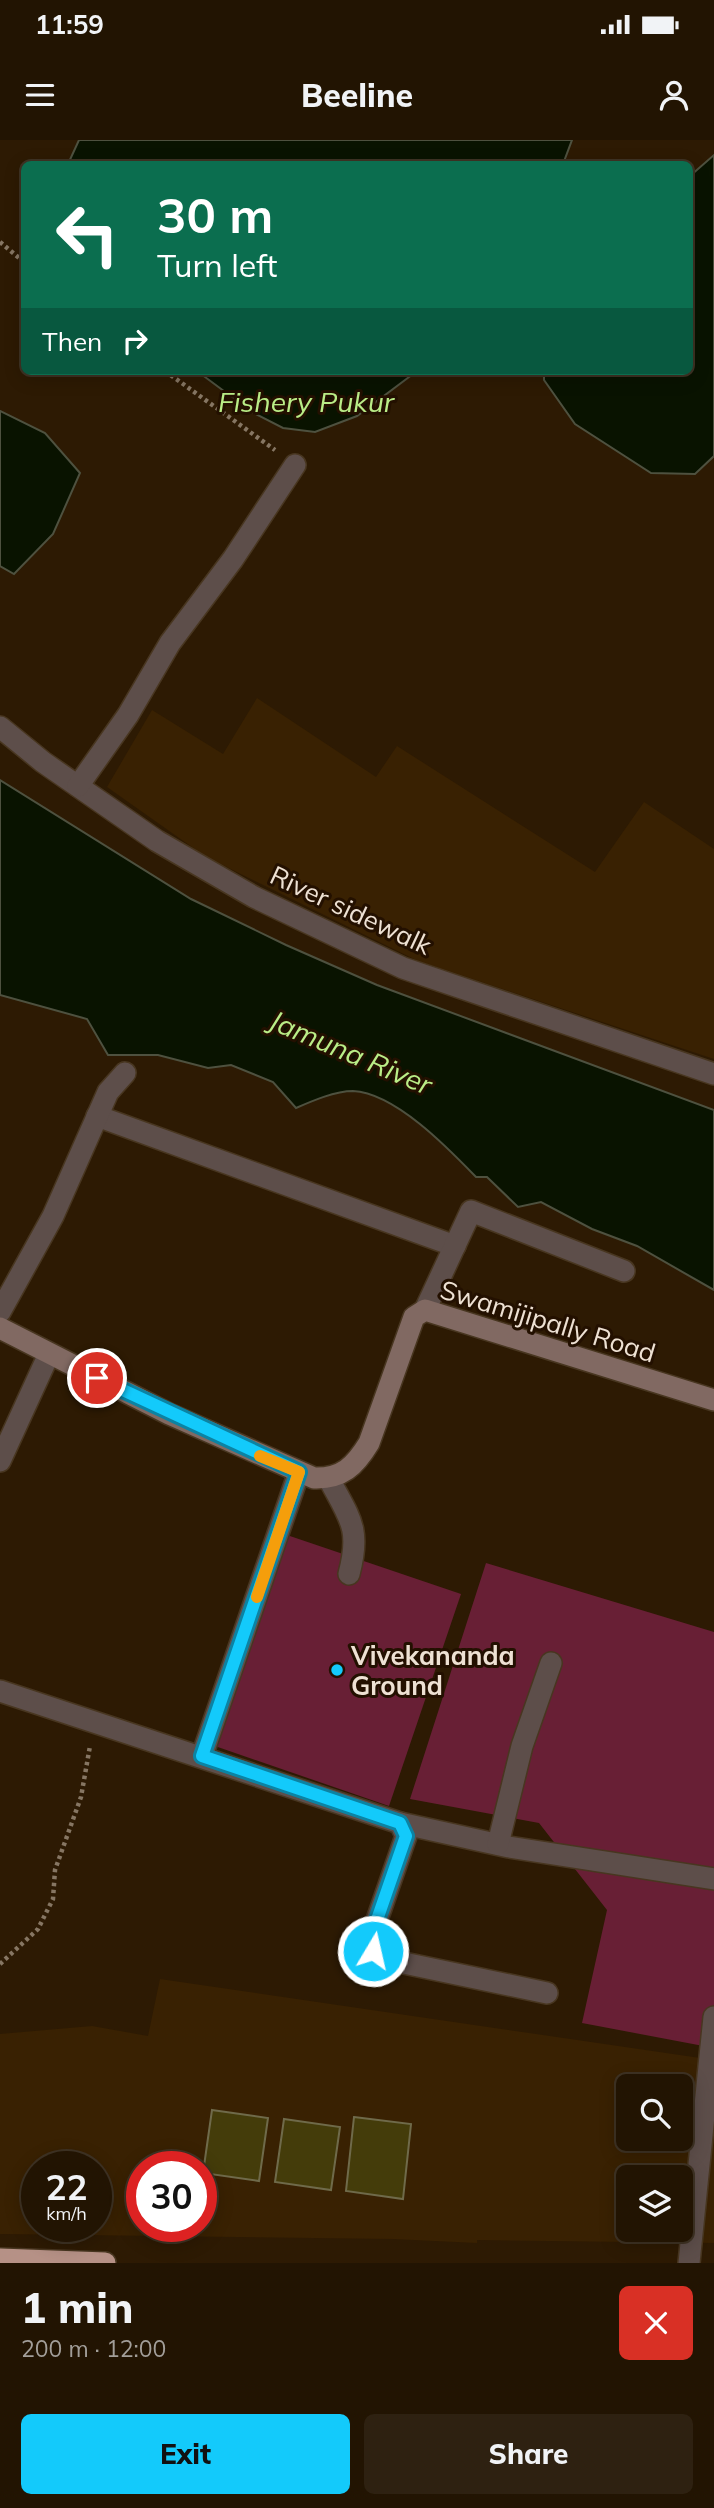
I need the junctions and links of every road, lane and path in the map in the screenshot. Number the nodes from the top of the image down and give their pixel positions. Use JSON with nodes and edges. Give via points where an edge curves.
{"nodes":[{"id":1,"x":0,"y":242,"type":"edge"},
{"id":2,"x":21,"y":260,"type":"edge"},
{"id":3,"x":171,"y":375,"type":"edge"},
{"id":4,"x":295,"y":465,"type":"joint"},
{"id":5,"x":0,"y":727,"type":"edge"},
{"id":6,"x":78,"y":786,"type":"junction"},
{"id":7,"x":125,"y":1073,"type":"dead end"},
{"id":8,"x":714,"y":1074,"type":"edge"},
{"id":9,"x":97,"y":1116,"type":"junction"},
{"id":10,"x":455,"y":1246,"type":"junction"},
{"id":11,"x":624,"y":1271,"type":"dead end"},
{"id":12,"x":425,"y":1310,"type":"junction"},
{"id":13,"x":0,"y":1312,"type":"edge"},
{"id":14,"x":0,"y":1328,"type":"edge"},
{"id":15,"x":49,"y":1354,"type":"junction"},
{"id":16,"x":714,"y":1400,"type":"edge"},
{"id":17,"x":0,"y":1461,"type":"edge"},
{"id":18,"x":299,"y":1472,"type":"junction"},
{"id":19,"x":329,"y":1479,"type":"junction"},
{"id":20,"x":349,"y":1574,"type":"dead end"},
{"id":21,"x":551,"y":1663,"type":"dead end"},
{"id":22,"x":0,"y":1690,"type":"edge"},
{"id":23,"x":95,"y":1721,"type":"junction"},
{"id":24,"x":202,"y":1756,"type":"junction"},
{"id":25,"x":400,"y":1823,"type":"junction"},
{"id":26,"x":498,"y":1844,"type":"junction"},
{"id":27,"x":714,"y":1879,"type":"edge"},
{"id":28,"x":0,"y":1964,"type":"edge"},
{"id":29,"x":547,"y":1993,"type":"dead end"},
{"id":30,"x":714,"y":2017,"type":"edge"},
{"id":31,"x":1,"y":2260,"type":"edge"},
{"id":32,"x":105,"y":2263,"type":"edge"},
{"id":33,"x":689,"y":2263,"type":"edge"}],
"edges":[{"from":1,"to":2,"type":"path"},
{"from":3,"to":4,"type":"path"},
{"from":4,"to":6,"type":"street","via":[[170,643],[128,715]]},
{"from":5,"to":6,"type":"street","name":"River sidewalk"},
{"from":6,"to":8,"type":"street","name":"River sidewalk","via":[[157,841],[254,897],[403,968]]},
{"from":7,"to":9,"type":"street","via":[[108,1092]]},
{"from":9,"to":10,"type":"street"},
{"from":9,"to":13,"type":"street","via":[[52,1216]]},
{"from":10,"to":11,"type":"street","via":[[471,1211]]},
{"from":10,"to":12,"type":"street"},
{"from":12,"to":16,"type":"street","name":"Swamijipally Road"},
{"from":12,"to":19,"type":"street","name":"Swamijipally Road","via":[[414,1317],[369,1443],[358,1462]]},
{"from":14,"to":15,"type":"street"},
{"from":15,"to":17,"type":"street"},
{"from":15,"to":18,"type":"street"},
{"from":18,"to":19,"type":"street"},
{"from":18,"to":24,"type":"street"},
{"from":19,"to":20,"type":"street","via":[[352,1525],[356,1546]]},
{"from":21,"to":26,"type":"street","via":[[522,1746]]},
{"from":22,"to":23,"type":"street"},
{"from":23,"to":24,"type":"street"},
{"from":23,"to":28,"type":"path","via":[[81,1797],[55,1870],[53,1899],[38,1929]]},
{"from":24,"to":25,"type":"street"},
{"from":25,"to":26,"type":"street"},
{"from":25,"to":29,"type":"street","via":[[406,1836],[370,1940],[373,1951],[380,1958]]},
{"from":26,"to":27,"type":"street"},
{"from":30,"to":33,"type":"street"},
{"from":31,"to":32,"type":"highway"}]}
